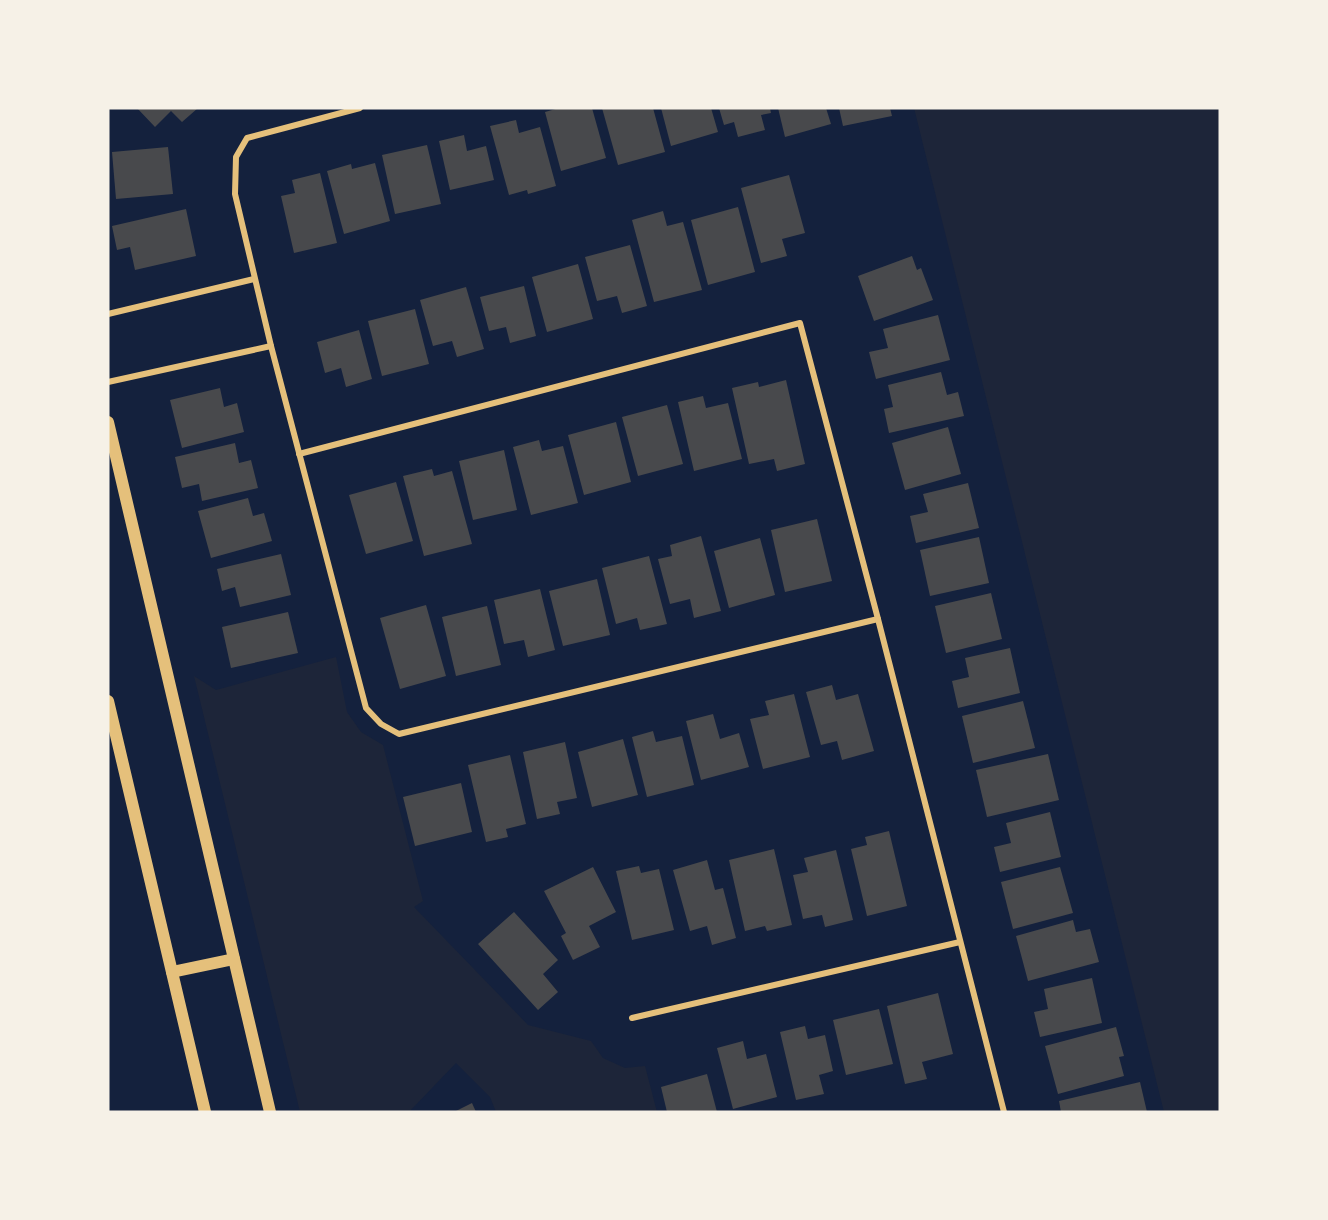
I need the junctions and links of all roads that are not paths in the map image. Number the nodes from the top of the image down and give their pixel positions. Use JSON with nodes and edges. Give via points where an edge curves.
{"nodes":[{"id":1,"x":360,"y":108,"type":"edge"},
{"id":2,"x":254,"y":279,"type":"junction"},
{"id":3,"x":108,"y":314,"type":"edge"},
{"id":4,"x":271,"y":346,"type":"junction"},
{"id":5,"x":108,"y":382,"type":"edge"},
{"id":6,"x":108,"y":422,"type":"edge"},
{"id":7,"x":299,"y":454,"type":"junction"},
{"id":8,"x":878,"y":619,"type":"junction"},
{"id":9,"x":108,"y":701,"type":"edge"},
{"id":10,"x":960,"y":942,"type":"junction"},
{"id":11,"x":234,"y":959,"type":"junction"},
{"id":12,"x":172,"y":972,"type":"junction"},
{"id":13,"x":632,"y":1018,"type":"dead end"},
{"id":14,"x":205,"y":1112,"type":"edge"},
{"id":15,"x":270,"y":1112,"type":"edge"},
{"id":16,"x":1004,"y":1112,"type":"edge"}],
"edges":[{"from":1,"to":2,"type":"street","via":[[247,138],[236,157],[235,194]]},
{"from":2,"to":3,"type":"street"},
{"from":2,"to":4,"type":"street"},
{"from":4,"to":5,"type":"street"},
{"from":4,"to":7,"type":"street"},
{"from":6,"to":11,"type":"main road"},
{"from":7,"to":8,"type":"street","via":[[366,708],[381,724],[399,734]]},
{"from":7,"to":8,"type":"street","via":[[800,323]]},
{"from":8,"to":10,"type":"street"},
{"from":9,"to":12,"type":"main road"},
{"from":10,"to":13,"type":"street"},
{"from":10,"to":16,"type":"street"},
{"from":11,"to":12,"type":"main road"},
{"from":11,"to":15,"type":"main road"},
{"from":12,"to":14,"type":"main road"}]}
